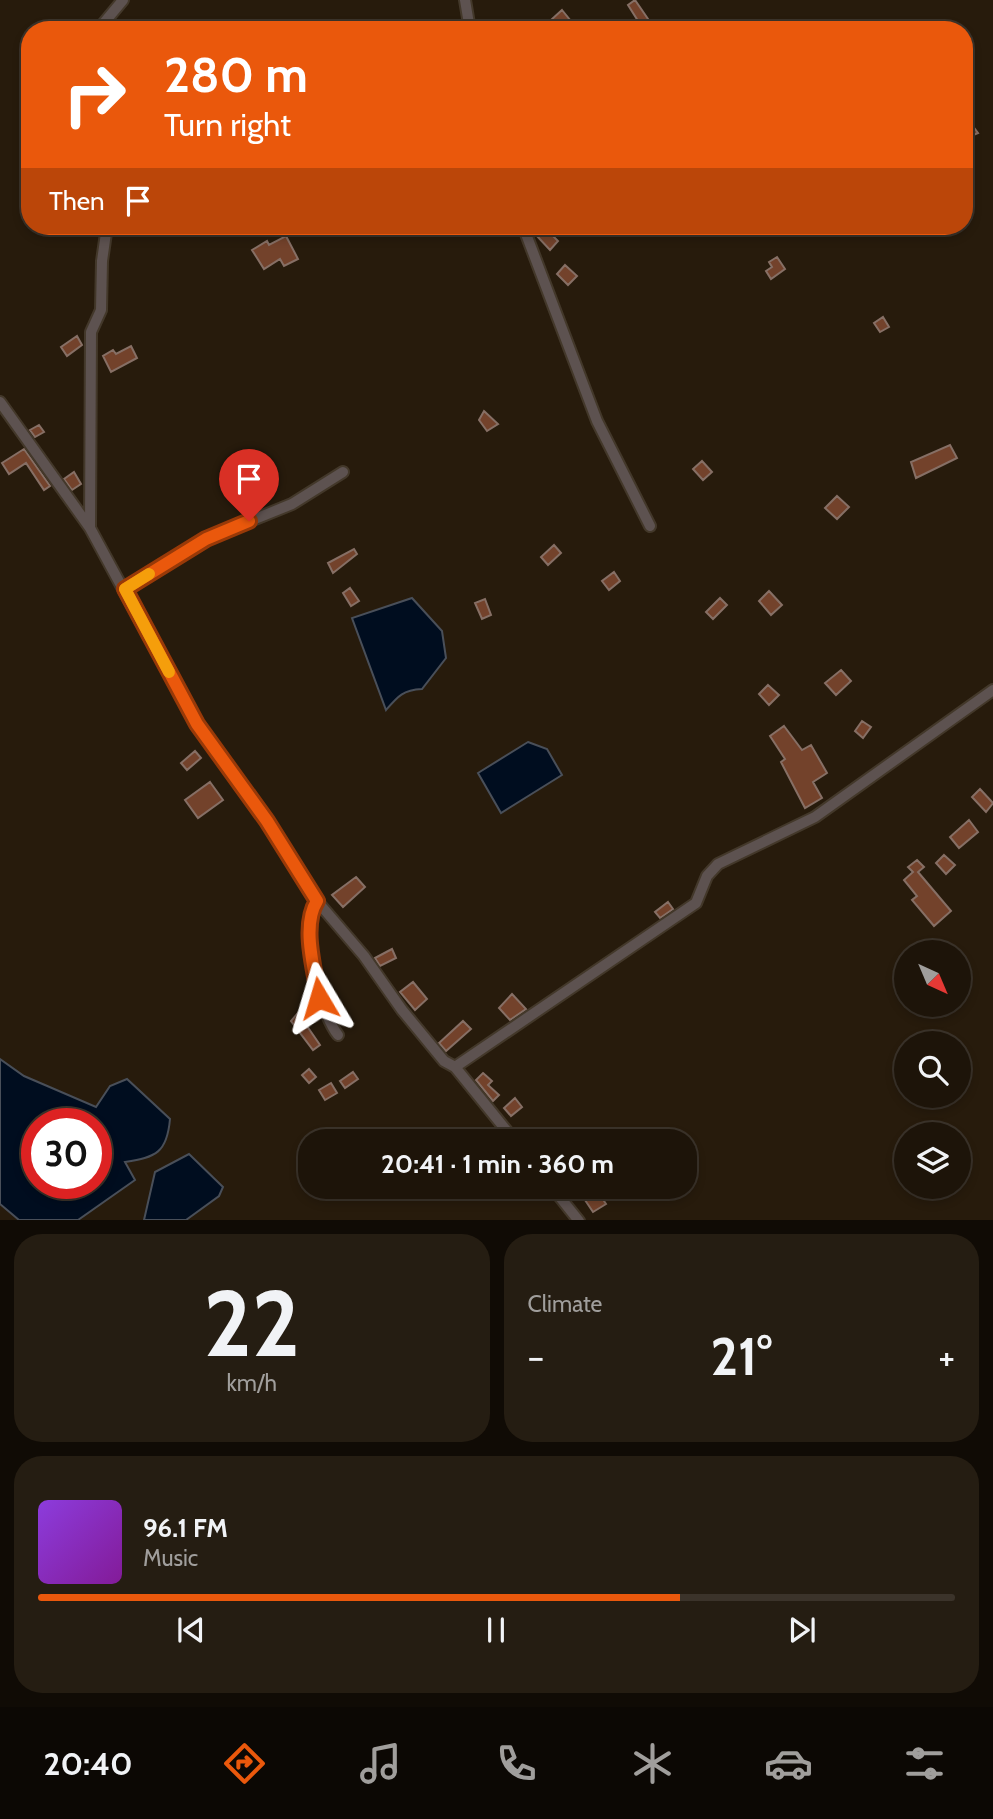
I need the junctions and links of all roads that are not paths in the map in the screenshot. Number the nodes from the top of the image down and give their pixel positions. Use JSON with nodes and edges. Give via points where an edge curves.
{"nodes":[{"id":1,"x":123,"y":0,"type":"edge"},
{"id":2,"x":466,"y":0,"type":"edge"},
{"id":3,"x":106,"y":21,"type":"edge"},
{"id":4,"x":469,"y":21,"type":"edge"},
{"id":5,"x":106,"y":235,"type":"edge"},
{"id":6,"x":526,"y":235,"type":"edge"},
{"id":7,"x":0,"y":402,"type":"edge"},
{"id":8,"x":343,"y":471,"type":"dead end"},
{"id":9,"x":650,"y":526,"type":"dead end"},
{"id":10,"x":90,"y":528,"type":"junction"},
{"id":11,"x":125,"y":589,"type":"junction"},
{"id":12,"x":993,"y":690,"type":"edge"},
{"id":13,"x":317,"y":901,"type":"junction"},
{"id":14,"x":338,"y":1035,"type":"dead end"},
{"id":15,"x":455,"y":1067,"type":"junction"},
{"id":16,"x":505,"y":1129,"type":"edge"},
{"id":17,"x":562,"y":1199,"type":"edge"},
{"id":18,"x":579,"y":1220,"type":"edge"}],
"edges":[{"from":1,"to":3,"type":"street"},
{"from":2,"to":4,"type":"street"},
{"from":5,"to":10,"type":"street","via":[[101,310],[91,332]]},
{"from":6,"to":9,"type":"street","via":[[597,421]]},
{"from":7,"to":10,"type":"street"},
{"from":8,"to":11,"type":"street","via":[[292,504],[206,539]]},
{"from":10,"to":11,"type":"street"},
{"from":11,"to":13,"type":"street","via":[[197,724],[267,821]]},
{"from":12,"to":15,"type":"street","via":[[815,817],[718,864],[707,876],[696,903]]},
{"from":13,"to":14,"type":"street","via":[[310,927],[319,998]]},
{"from":13,"to":15,"type":"street","via":[[444,1061]]},
{"from":15,"to":16,"type":"street"},
{"from":17,"to":18,"type":"street"}]}
